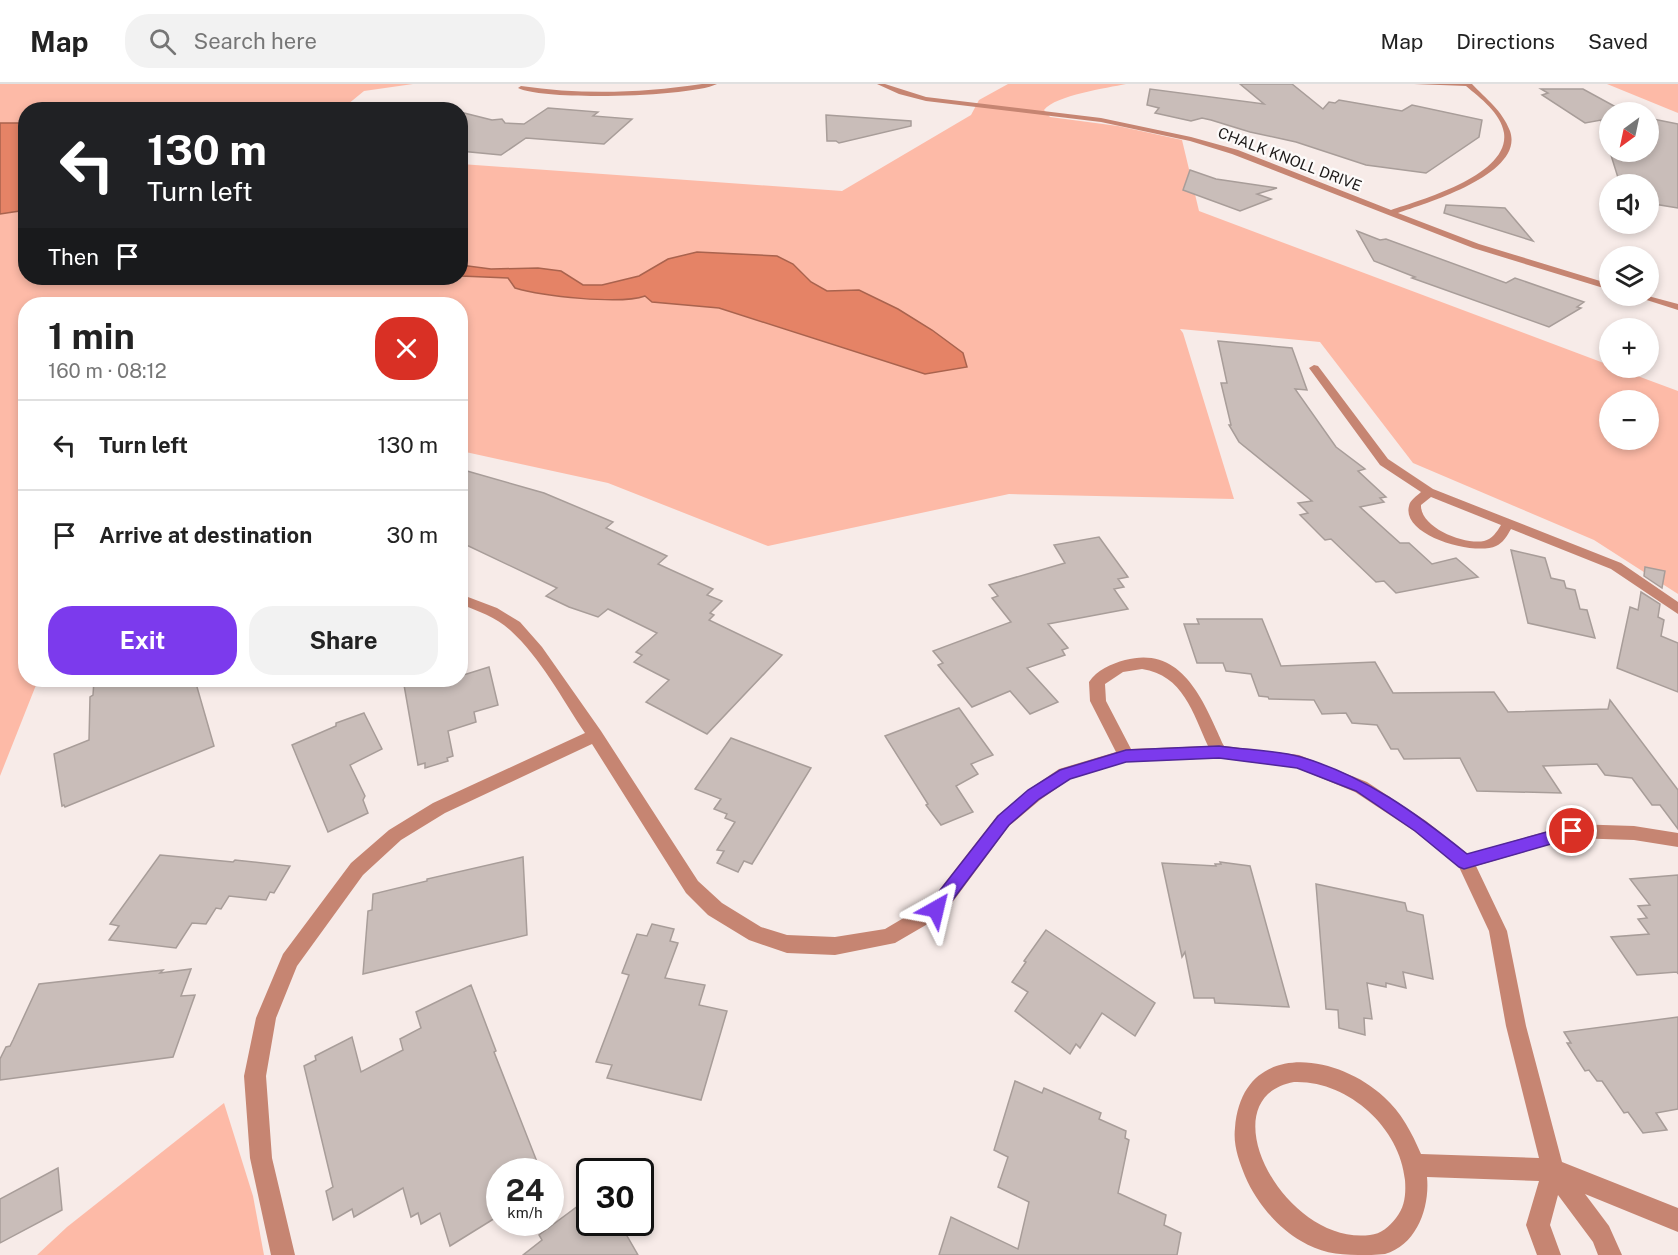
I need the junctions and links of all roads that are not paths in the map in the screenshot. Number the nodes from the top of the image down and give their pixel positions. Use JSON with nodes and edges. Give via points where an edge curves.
{"nodes":[{"id":1,"x":714,"y":84,"type":"edge"},
{"id":2,"x":880,"y":84,"type":"edge"},
{"id":3,"x":1417,"y":84,"type":"edge"},
{"id":4,"x":1468,"y":84,"type":"edge"},
{"id":5,"x":520,"y":87,"type":"dead end"},
{"id":6,"x":1390,"y":213,"type":"junction"},
{"id":7,"x":1599,"y":284,"type":"edge"},
{"id":8,"x":1659,"y":302,"type":"edge"},
{"id":9,"x":1678,"y":307,"type":"edge"},
{"id":10,"x":1314,"y":368,"type":"dead end"},
{"id":11,"x":1429,"y":492,"type":"junction"},
{"id":12,"x":1509,"y":522,"type":"junction"},
{"id":13,"x":468,"y":602,"type":"edge"},
{"id":14,"x":1678,"y":609,"type":"edge"},
{"id":15,"x":595,"y":735,"type":"junction"},
{"id":16,"x":1219,"y":752,"type":"junction"},
{"id":17,"x":1126,"y":756,"type":"junction"},
{"id":18,"x":1678,"y":840,"type":"edge"},
{"id":19,"x":1464,"y":862,"type":"junction"},
{"id":20,"x":1414,"y":1165,"type":"junction"},
{"id":21,"x":1552,"y":1170,"type":"junction"},
{"id":22,"x":1678,"y":1220,"type":"edge"},
{"id":23,"x":283,"y":1255,"type":"edge"},
{"id":24,"x":1549,"y":1255,"type":"edge"},
{"id":25,"x":1610,"y":1255,"type":"edge"}],
"edges":[{"from":1,"to":5,"type":"street","via":[[613,95],[551,93]]},
{"from":2,"to":6,"type":"street","name":"CHALK KNOLL DRIVE","via":[[926,99],[1101,120],[1176,135],[1235,152]]},
{"from":3,"to":4,"type":"street"},
{"from":4,"to":6,"type":"street","via":[[1491,102],[1507,125],[1509,137],[1502,157],[1468,183]]},
{"from":6,"to":7,"type":"street","name":"CHALK KNOLL DRIVE","via":[[1476,246]]},
{"from":8,"to":9,"type":"street"},
{"from":10,"to":11,"type":"street","via":[[1384,462]]},
{"from":11,"to":12,"type":"street"},
{"from":11,"to":12,"type":"street","via":[[1415,504],[1415,514],[1421,525],[1441,536],[1487,545],[1501,536]]},
{"from":12,"to":14,"type":"street","via":[[1616,566]]},
{"from":13,"to":15,"type":"street","via":[[515,626]]},
{"from":15,"to":17,"type":"street","via":[[692,887],[715,909],[756,934],[787,944],[835,946],[888,937],[936,909],[1003,821],[1034,795],[1065,774]]},
{"from":15,"to":23,"type":"street","via":[[439,808],[395,835],[357,869],[290,960],[266,1018],[255,1076],[261,1158]]},
{"from":16,"to":17,"type":"street"},
{"from":16,"to":17,"type":"street","via":[[1188,687],[1173,673],[1129,663],[1108,671],[1097,682],[1098,701]]},
{"from":16,"to":19,"type":"street","via":[[1299,762],[1361,787],[1420,826]]},
{"from":18,"to":19,"type":"street","via":[[1635,833],[1572,831]]},
{"from":19,"to":21,"type":"street","via":[[1498,931],[1516,1026]]},
{"from":20,"to":20,"type":"street","via":[[1385,1113],[1362,1093],[1337,1079],[1312,1072],[1288,1073],[1268,1081],[1253,1096],[1245,1117],[1245,1145],[1256,1176],[1276,1205],[1303,1229],[1335,1244],[1366,1248],[1392,1240],[1410,1221],[1418,1195]]},
{"from":20,"to":21,"type":"street"},
{"from":21,"to":22,"type":"street"},
{"from":21,"to":24,"type":"street","via":[[1538,1225]]},
{"from":21,"to":25,"type":"street","via":[[1600,1234]]}]}
